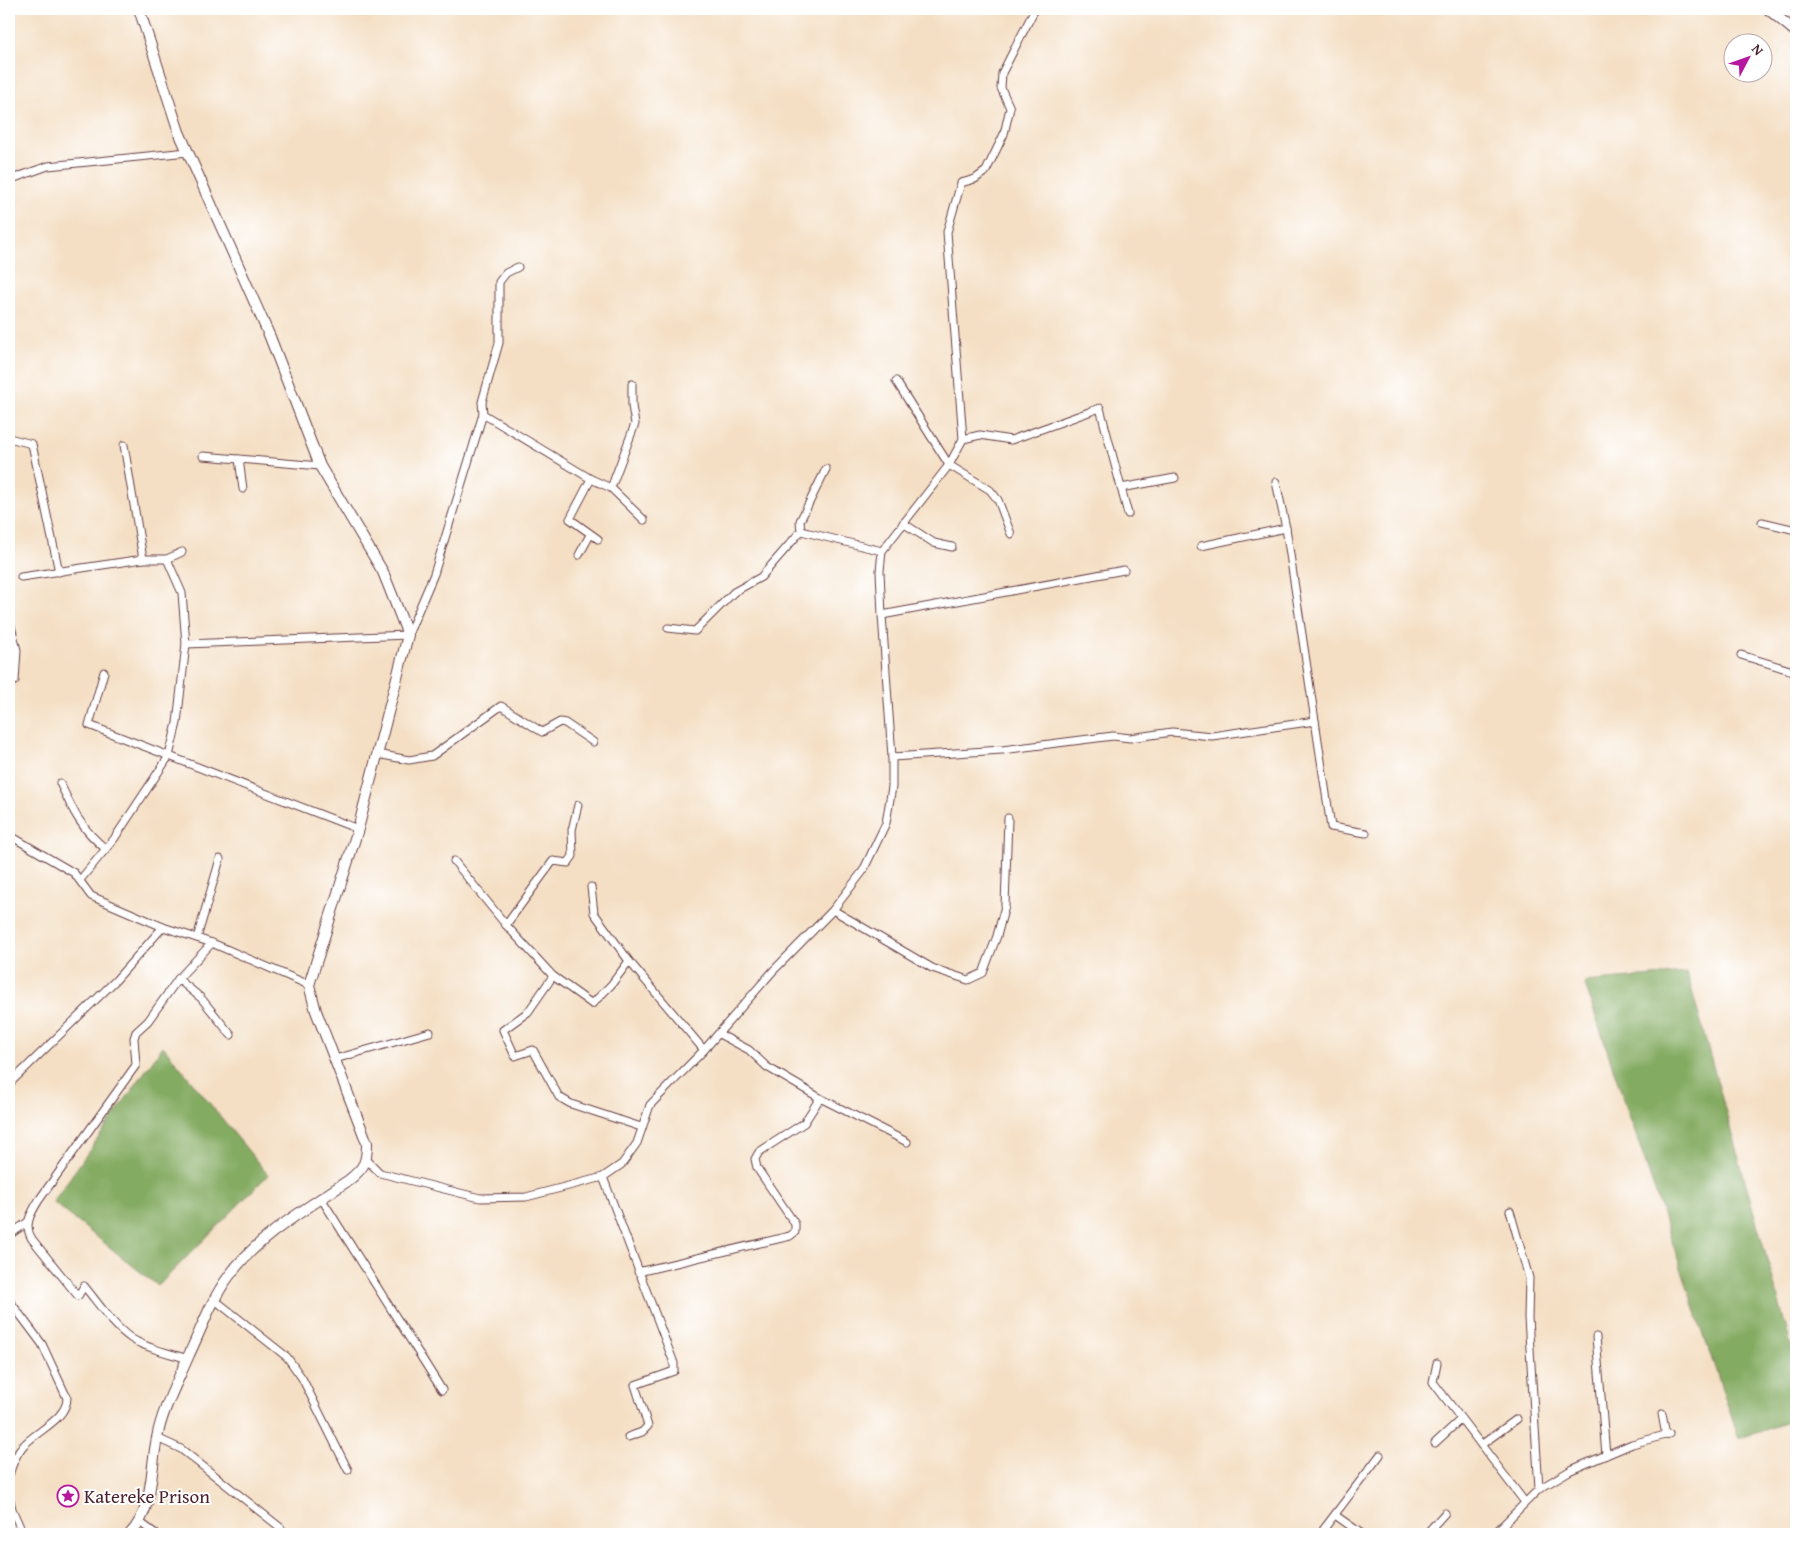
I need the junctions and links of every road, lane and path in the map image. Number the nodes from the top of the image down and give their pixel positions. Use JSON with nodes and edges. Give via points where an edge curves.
{"nodes":[{"id":1,"x":139,"y":9,"type":"edge"},
{"id":2,"x":1035,"y":9,"type":"edge"},
{"id":3,"x":1768,"y":9,"type":"edge"},
{"id":4,"x":1796,"y":32,"type":"edge"},
{"id":5,"x":188,"y":152,"type":"junction"},
{"id":6,"x":9,"y":180,"type":"edge"},
{"id":7,"x":518,"y":266,"type":"dead end"},
{"id":8,"x":896,"y":381,"type":"dead end"},
{"id":9,"x":632,"y":384,"type":"dead end"},
{"id":10,"x":482,"y":414,"type":"junction"},
{"id":11,"x":9,"y":438,"type":"edge"},
{"id":12,"x":963,"y":440,"type":"junction"},
{"id":13,"x":124,"y":445,"type":"dead end"},
{"id":14,"x":203,"y":456,"type":"dead end"},
{"id":15,"x":239,"y":459,"type":"junction"},
{"id":16,"x":320,"y":466,"type":"junction"},
{"id":17,"x":949,"y":466,"type":"junction"},
{"id":18,"x":826,"y":469,"type":"dead end"},
{"id":19,"x":1176,"y":478,"type":"dead end"},
{"id":20,"x":592,"y":479,"type":"junction"},
{"id":21,"x":1276,"y":482,"type":"dead end"},
{"id":22,"x":611,"y":488,"type":"junction"},
{"id":23,"x":1121,"y":488,"type":"junction"},
{"id":24,"x":243,"y":489,"type":"dead end"},
{"id":25,"x":1128,"y":514,"type":"dead end"},
{"id":26,"x":644,"y":520,"type":"dead end"},
{"id":27,"x":1762,"y":522,"type":"dead end"},
{"id":28,"x":902,"y":523,"type":"junction"},
{"id":29,"x":1286,"y":528,"type":"junction"},
{"id":30,"x":1796,"y":530,"type":"edge"},
{"id":31,"x":801,"y":531,"type":"junction"},
{"id":32,"x":1011,"y":534,"type":"dead end"},
{"id":33,"x":590,"y":535,"type":"junction"},
{"id":34,"x":598,"y":539,"type":"dead end"},
{"id":35,"x":1201,"y":546,"type":"dead end"},
{"id":36,"x":952,"y":547,"type":"dead end"},
{"id":37,"x":882,"y":551,"type":"junction"},
{"id":38,"x":182,"y":552,"type":"dead end"},
{"id":39,"x":578,"y":556,"type":"dead end"},
{"id":40,"x":143,"y":559,"type":"junction"},
{"id":41,"x":167,"y":559,"type":"junction"},
{"id":42,"x":1124,"y":570,"type":"dead end"},
{"id":43,"x":59,"y":572,"type":"junction"},
{"id":44,"x":22,"y":578,"type":"dead end"},
{"id":45,"x":882,"y":615,"type":"junction"},
{"id":46,"x":9,"y":618,"type":"edge"},
{"id":47,"x":668,"y":628,"type":"dead end"},
{"id":48,"x":408,"y":635,"type":"junction"},
{"id":49,"x":186,"y":644,"type":"junction"},
{"id":50,"x":1741,"y":655,"type":"dead end"},
{"id":51,"x":104,"y":672,"type":"dead end"},
{"id":52,"x":1796,"y":672,"type":"edge"},
{"id":53,"x":9,"y":683,"type":"edge"},
{"id":54,"x":1315,"y":721,"type":"junction"},
{"id":55,"x":593,"y":742,"type":"dead end"},
{"id":56,"x":377,"y":754,"type":"junction"},
{"id":57,"x":169,"y":756,"type":"junction"},
{"id":58,"x":892,"y":757,"type":"junction"},
{"id":59,"x":60,"y":783,"type":"dead end"},
{"id":60,"x":578,"y":805,"type":"dead end"},
{"id":61,"x":1008,"y":818,"type":"dead end"},
{"id":62,"x":358,"y":828,"type":"junction"},
{"id":63,"x":1366,"y":833,"type":"dead end"},
{"id":64,"x":10,"y":837,"type":"edge"},
{"id":65,"x":106,"y":849,"type":"junction"},
{"id":66,"x":220,"y":859,"type":"dead end"},
{"id":67,"x":454,"y":861,"type":"dead end"},
{"id":68,"x":80,"y":880,"type":"junction"},
{"id":69,"x":591,"y":887,"type":"dead end"},
{"id":70,"x":833,"y":910,"type":"junction"},
{"id":71,"x":506,"y":925,"type":"junction"},
{"id":72,"x":163,"y":927,"type":"junction"},
{"id":73,"x":197,"y":938,"type":"junction"},
{"id":74,"x":212,"y":943,"type":"junction"},
{"id":75,"x":629,"y":961,"type":"junction"},
{"id":76,"x":553,"y":976,"type":"junction"},
{"id":77,"x":178,"y":979,"type":"junction"},
{"id":78,"x":309,"y":985,"type":"junction"},
{"id":79,"x":430,"y":1032,"type":"dead end"},
{"id":80,"x":719,"y":1034,"type":"junction"},
{"id":81,"x":231,"y":1035,"type":"dead end"},
{"id":82,"x":704,"y":1050,"type":"junction"},
{"id":83,"x":335,"y":1059,"type":"junction"},
{"id":84,"x":9,"y":1084,"type":"edge"},
{"id":85,"x":820,"y":1098,"type":"junction"},
{"id":86,"x":641,"y":1128,"type":"junction"},
{"id":87,"x":907,"y":1142,"type":"dead end"},
{"id":88,"x":367,"y":1160,"type":"junction"},
{"id":89,"x":603,"y":1177,"type":"junction"},
{"id":90,"x":321,"y":1198,"type":"junction"},
{"id":91,"x":1510,"y":1211,"type":"dead end"},
{"id":92,"x":28,"y":1222,"type":"junction"},
{"id":93,"x":9,"y":1235,"type":"edge"},
{"id":94,"x":638,"y":1272,"type":"junction"},
{"id":95,"x":9,"y":1300,"type":"edge"},
{"id":96,"x":215,"y":1300,"type":"junction"},
{"id":97,"x":1596,"y":1337,"type":"dead end"},
{"id":98,"x":188,"y":1359,"type":"junction"},
{"id":99,"x":1437,"y":1363,"type":"dead end"},
{"id":100,"x":442,"y":1390,"type":"dead end"},
{"id":101,"x":1662,"y":1414,"type":"dead end"},
{"id":102,"x":1461,"y":1419,"type":"junction"},
{"id":103,"x":1517,"y":1419,"type":"dead end"},
{"id":104,"x":628,"y":1437,"type":"dead end"},
{"id":105,"x":157,"y":1438,"type":"junction"},
{"id":106,"x":1435,"y":1443,"type":"dead end"},
{"id":107,"x":1481,"y":1445,"type":"junction"},
{"id":108,"x":9,"y":1452,"type":"edge"},
{"id":109,"x":18,"y":1454,"type":"junction"},
{"id":110,"x":1380,"y":1455,"type":"dead end"},
{"id":111,"x":1606,"y":1455,"type":"junction"},
{"id":112,"x":348,"y":1470,"type":"dead end"},
{"id":113,"x":9,"y":1475,"type":"edge"},
{"id":114,"x":1539,"y":1489,"type":"junction"},
{"id":115,"x":9,"y":1496,"type":"edge"},
{"id":116,"x":1524,"y":1501,"type":"junction"},
{"id":117,"x":1445,"y":1512,"type":"dead end"},
{"id":118,"x":1335,"y":1515,"type":"junction"},
{"id":119,"x":141,"y":1523,"type":"junction"},
{"id":120,"x":281,"y":1528,"type":"dead end"},
{"id":121,"x":23,"y":1534,"type":"edge"},
{"id":122,"x":130,"y":1534,"type":"edge"},
{"id":123,"x":156,"y":1534,"type":"edge"},
{"id":124,"x":1320,"y":1534,"type":"edge"},
{"id":125,"x":1362,"y":1534,"type":"edge"},
{"id":126,"x":1426,"y":1534,"type":"edge"},
{"id":127,"x":1494,"y":1534,"type":"edge"}],
"edges":[{"from":1,"to":5,"type":"street"},
{"from":2,"to":12,"type":"street","via":[[1002,73],[1001,88],[1010,108],[1004,134],[986,171],[961,183],[948,232]]},
{"from":3,"to":4,"type":"street"},
{"from":5,"to":6,"type":"street","via":[[48,166]]},
{"from":5,"to":16,"type":"street","via":[[270,337]]},
{"from":7,"to":10,"type":"street","via":[[498,282],[499,343],[482,402]]},
{"from":8,"to":17,"type":"street"},
{"from":9,"to":22,"type":"street","via":[[635,424]]},
{"from":10,"to":20,"type":"street"},
{"from":10,"to":48,"type":"street","via":[[434,574]]},
{"from":11,"to":43,"type":"street","via":[[32,444]]},
{"from":12,"to":17,"type":"street"},
{"from":12,"to":23,"type":"street","via":[[980,435],[1011,440],[1100,408]]},
{"from":13,"to":40,"type":"street"},
{"from":14,"to":15,"type":"street"},
{"from":15,"to":16,"type":"street"},
{"from":15,"to":24,"type":"street"},
{"from":16,"to":48,"type":"street","via":[[383,572]]},
{"from":17,"to":28,"type":"street"},
{"from":17,"to":32,"type":"street","via":[[990,490],[998,500]]},
{"from":18,"to":31,"type":"street","via":[[800,521]]},
{"from":19,"to":23,"type":"street"},
{"from":20,"to":22,"type":"street"},
{"from":20,"to":33,"type":"street","via":[[570,519]]},
{"from":21,"to":29,"type":"street"},
{"from":22,"to":26,"type":"street"},
{"from":23,"to":25,"type":"street"},
{"from":27,"to":30,"type":"street"},
{"from":28,"to":36,"type":"street","via":[[934,544]]},
{"from":28,"to":37,"type":"street"},
{"from":29,"to":35,"type":"street"},
{"from":29,"to":54,"type":"street"},
{"from":31,"to":37,"type":"street"},
{"from":31,"to":47,"type":"street","via":[[761,577],[734,592],[695,631]]},
{"from":33,"to":34,"type":"street"},
{"from":33,"to":39,"type":"street"},
{"from":37,"to":45,"type":"street"},
{"from":38,"to":41,"type":"street"},
{"from":40,"to":41,"type":"street"},
{"from":40,"to":43,"type":"street"},
{"from":41,"to":49,"type":"street","via":[[182,593]]},
{"from":42,"to":45,"type":"street"},
{"from":43,"to":44,"type":"street"},
{"from":45,"to":58,"type":"street"},
{"from":46,"to":53,"type":"street","via":[[17,650],[15,681]]},
{"from":48,"to":49,"type":"street"},
{"from":48,"to":56,"type":"street"},
{"from":49,"to":57,"type":"street","via":[[177,723]]},
{"from":50,"to":52,"type":"street"},
{"from":51,"to":57,"type":"street","via":[[89,725]]},
{"from":54,"to":58,"type":"street","via":[[1212,736],[1172,732],[1002,750]]},
{"from":54,"to":63,"type":"street","via":[[1331,827]]},
{"from":55,"to":56,"type":"street","via":[[560,722],[542,732],[501,706],[432,756],[409,760]]},
{"from":56,"to":62,"type":"street"},
{"from":57,"to":62,"type":"street"},
{"from":57,"to":65,"type":"street"},
{"from":58,"to":70,"type":"street","via":[[892,787],[886,823],[863,871]]},
{"from":59,"to":65,"type":"street","via":[[76,819],[88,835]]},
{"from":60,"to":71,"type":"street","via":[[572,830],[573,856],[568,863],[552,861]]},
{"from":61,"to":70,"type":"street","via":[[1005,906],[983,973],[968,980],[932,968]]},
{"from":62,"to":78,"type":"street"},
{"from":64,"to":68,"type":"street","via":[[74,873]]},
{"from":65,"to":68,"type":"street"},
{"from":66,"to":73,"type":"street"},
{"from":67,"to":71,"type":"street"},
{"from":68,"to":72,"type":"street","via":[[91,896]]},
{"from":69,"to":75,"type":"street","via":[[594,913]]},
{"from":70,"to":80,"type":"street","via":[[773,971]]},
{"from":71,"to":76,"type":"street"},
{"from":72,"to":73,"type":"street"},
{"from":72,"to":84,"type":"street","via":[[115,981]]},
{"from":73,"to":74,"type":"street"},
{"from":74,"to":77,"type":"street"},
{"from":74,"to":78,"type":"street"},
{"from":75,"to":76,"type":"street","via":[[612,985],[592,1004]]},
{"from":75,"to":82,"type":"street"},
{"from":76,"to":86,"type":"street","via":[[528,1012],[503,1030],[515,1056],[533,1050],[559,1096],[571,1104]]},
{"from":77,"to":81,"type":"street","via":[[202,998]]},
{"from":77,"to":92,"type":"street","via":[[148,1021],[136,1032],[136,1065],[39,1200]]},
{"from":78,"to":83,"type":"street"},
{"from":79,"to":83,"type":"street"},
{"from":80,"to":82,"type":"street"},
{"from":80,"to":85,"type":"street","via":[[749,1050],[767,1067]]},
{"from":82,"to":86,"type":"street","via":[[650,1105]]},
{"from":83,"to":88,"type":"street","via":[[367,1143]]},
{"from":85,"to":87,"type":"street"},
{"from":85,"to":94,"type":"street","via":[[804,1123],[759,1152],[755,1159],[757,1168],[795,1224],[795,1232],[790,1236]]},
{"from":86,"to":89,"type":"street","via":[[637,1142],[622,1164]]},
{"from":88,"to":89,"type":"street","via":[[380,1173],[480,1198],[526,1197]]},
{"from":88,"to":90,"type":"street","via":[[355,1175]]},
{"from":89,"to":94,"type":"street"},
{"from":90,"to":96,"type":"street","via":[[268,1236],[229,1276]]},
{"from":90,"to":100,"type":"street"},
{"from":91,"to":114,"type":"street","via":[[1529,1278],[1528,1318]]},
{"from":92,"to":93,"type":"street"},
{"from":92,"to":98,"type":"street","via":[[32,1239],[78,1296],[84,1286],[112,1321],[131,1338]]},
{"from":94,"to":104,"type":"street","via":[[674,1363],[674,1371],[635,1385],[648,1426]]},
{"from":95,"to":109,"type":"street","via":[[42,1344],[67,1398],[67,1406],[62,1413]]},
{"from":96,"to":98,"type":"street"},
{"from":96,"to":112,"type":"street","via":[[287,1357],[302,1378]]},
{"from":97,"to":111,"type":"street"},
{"from":98,"to":105,"type":"street"},
{"from":99,"to":102,"type":"street","via":[[1432,1382]]},
{"from":101,"to":111,"type":"street","via":[[1667,1434]]},
{"from":102,"to":106,"type":"street"},
{"from":102,"to":107,"type":"street"},
{"from":103,"to":107,"type":"street"},
{"from":105,"to":119,"type":"street","via":[[147,1505]]},
{"from":105,"to":120,"type":"street","via":[[181,1449]]},
{"from":107,"to":116,"type":"street"},
{"from":108,"to":109,"type":"street"},
{"from":109,"to":113,"type":"street"},
{"from":110,"to":118,"type":"street"},
{"from":111,"to":114,"type":"street"},
{"from":114,"to":116,"type":"street"},
{"from":115,"to":121,"type":"street"},
{"from":116,"to":127,"type":"street"},
{"from":117,"to":126,"type":"street"},
{"from":118,"to":124,"type":"street"},
{"from":118,"to":125,"type":"street"},
{"from":119,"to":122,"type":"street"},
{"from":119,"to":123,"type":"street"}]}
